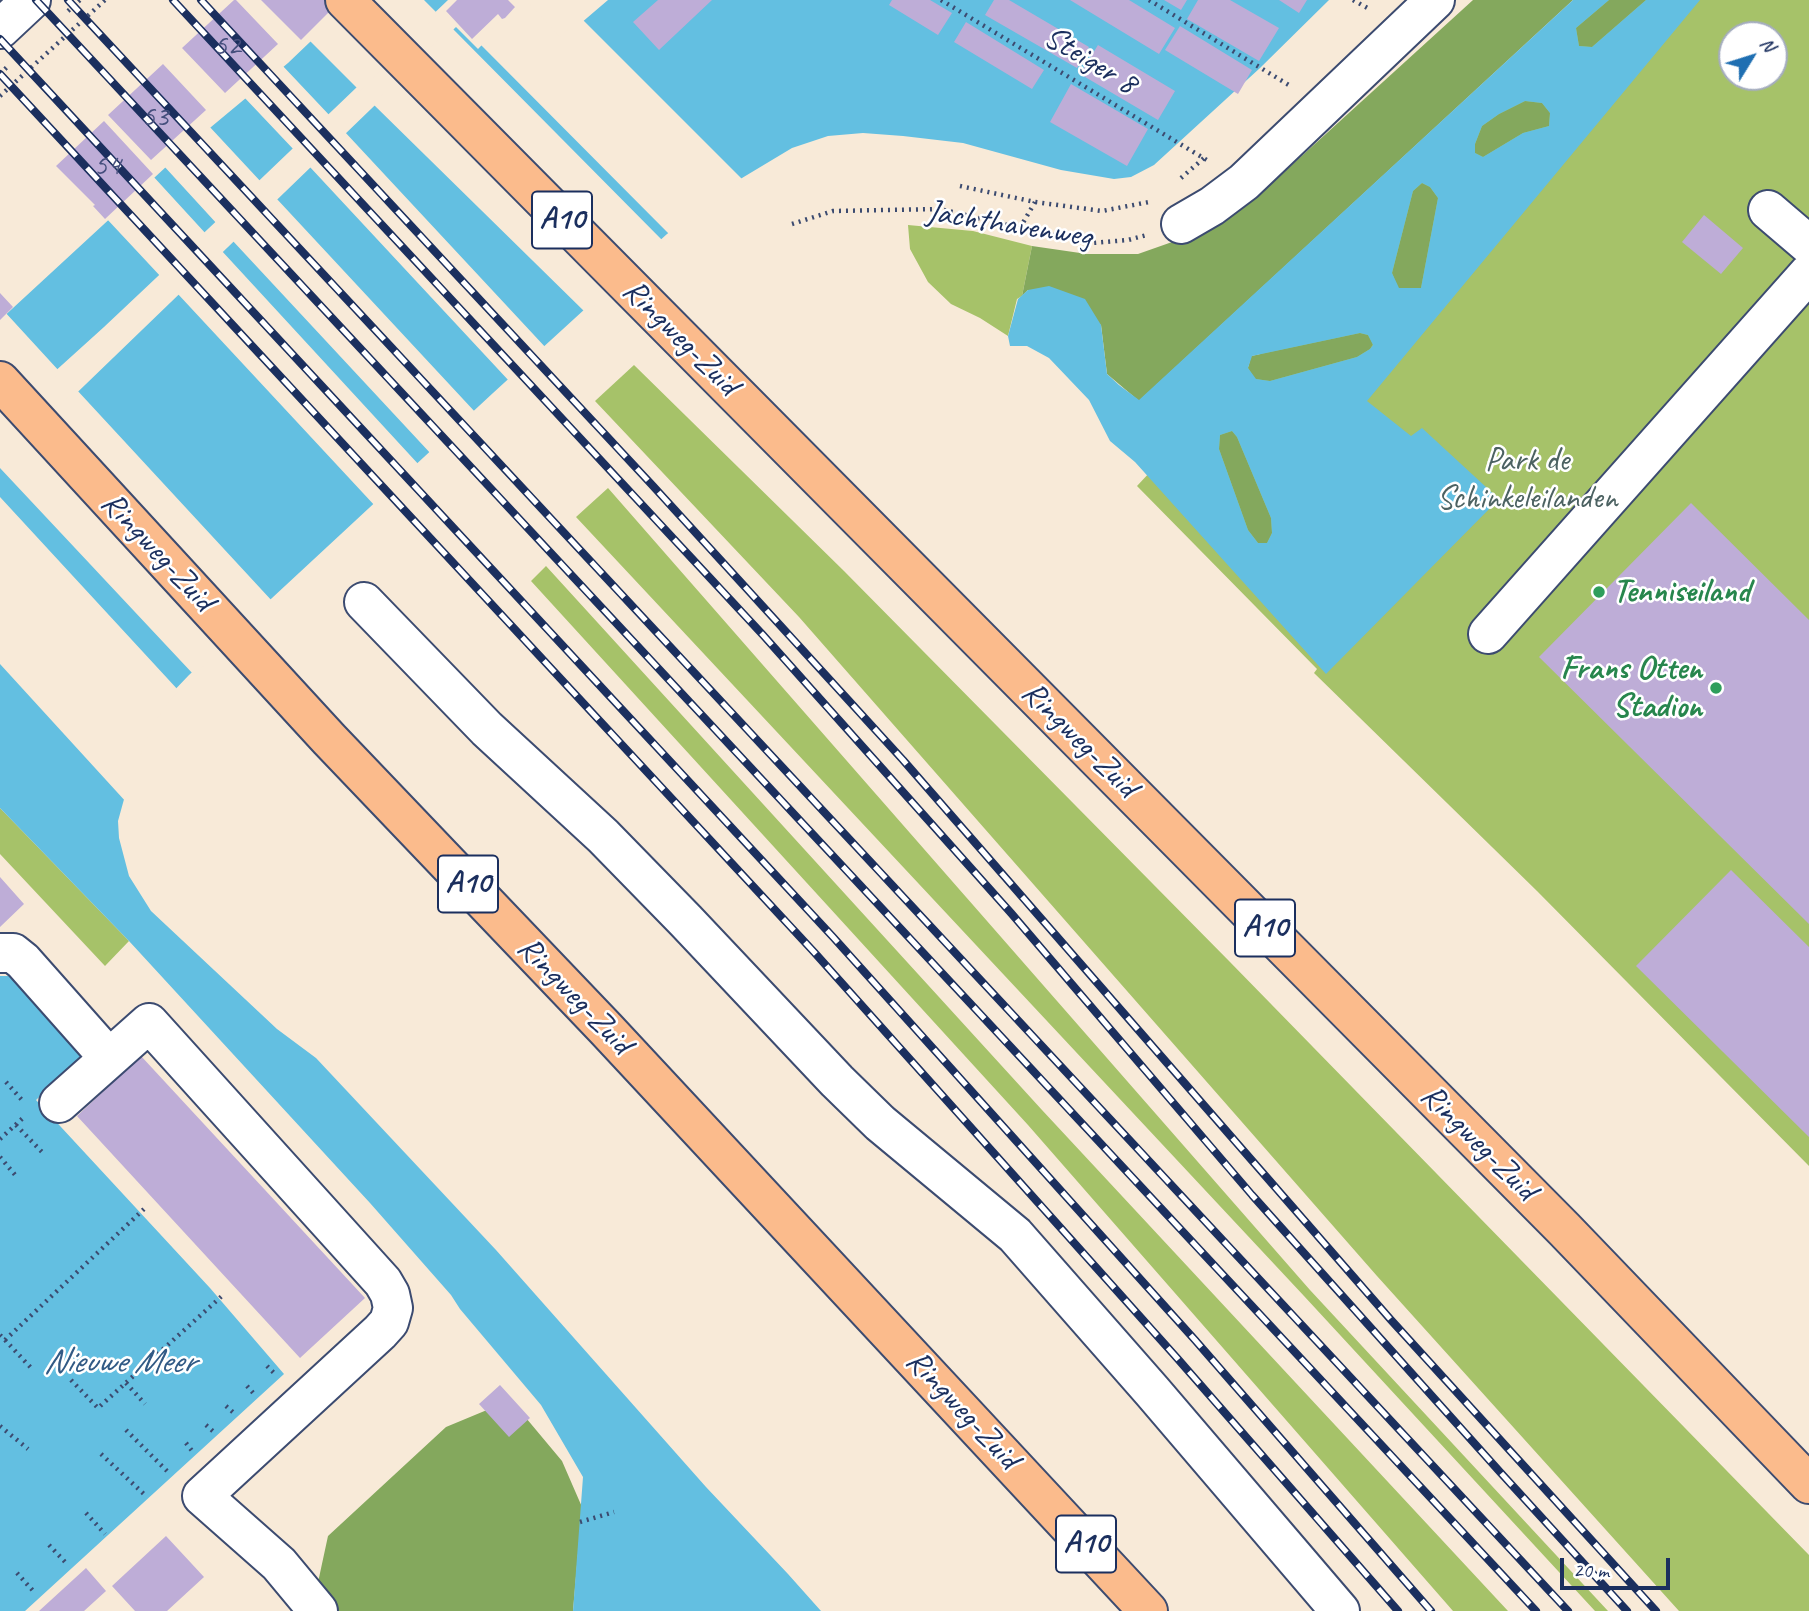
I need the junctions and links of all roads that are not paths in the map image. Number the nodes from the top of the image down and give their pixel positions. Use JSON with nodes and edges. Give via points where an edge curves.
{"nodes":[{"id":1,"x":31,"y":0,"type":"edge"},
{"id":2,"x":345,"y":0,"type":"edge"},
{"id":3,"x":1435,"y":0,"type":"edge"},
{"id":4,"x":0,"y":29,"type":"edge"},
{"id":5,"x":1768,"y":210,"type":"dead end"},
{"id":6,"x":1167,"y":213,"type":"road end"},
{"id":7,"x":1809,"y":245,"type":"edge"},
{"id":8,"x":1809,"y":273,"type":"edge"},
{"id":9,"x":0,"y":380,"type":"edge"},
{"id":10,"x":364,"y":602,"type":"dead end"},
{"id":11,"x":1488,"y":635,"type":"dead end"},
{"id":12,"x":0,"y":953,"type":"edge"},
{"id":13,"x":109,"y":1058,"type":"junction"},
{"id":14,"x":38,"y":1105,"type":"road end"},
{"id":15,"x":1809,"y":1484,"type":"edge"},
{"id":16,"x":318,"y":1611,"type":"edge"},
{"id":17,"x":1148,"y":1611,"type":"edge"},
{"id":18,"x":1339,"y":1611,"type":"edge"}],
"edges":[{"from":1,"to":4,"type":"street"},
{"from":2,"to":15,"type":"highway","name":"Ringweg-Zuid","number":"A10","via":[[1554,1219]]},
{"from":3,"to":6,"type":"street","via":[[1244,182],[1212,206]]},
{"from":5,"to":7,"type":"street"},
{"from":8,"to":11,"type":"street"},
{"from":9,"to":17,"type":"highway","name":"Ringweg-Zuid","number":"A10","via":[[329,738]]},
{"from":10,"to":18,"type":"street","via":[[487,729],[603,836],[880,1123],[1015,1235]]},
{"from":12,"to":13,"type":"street","via":[[13,953],[23,961]]},
{"from":13,"to":14,"type":"street"},
{"from":13,"to":16,"type":"street","via":[[149,1023],[390,1294],[393,1308],[380,1332],[202,1496],[279,1564]]}]}
